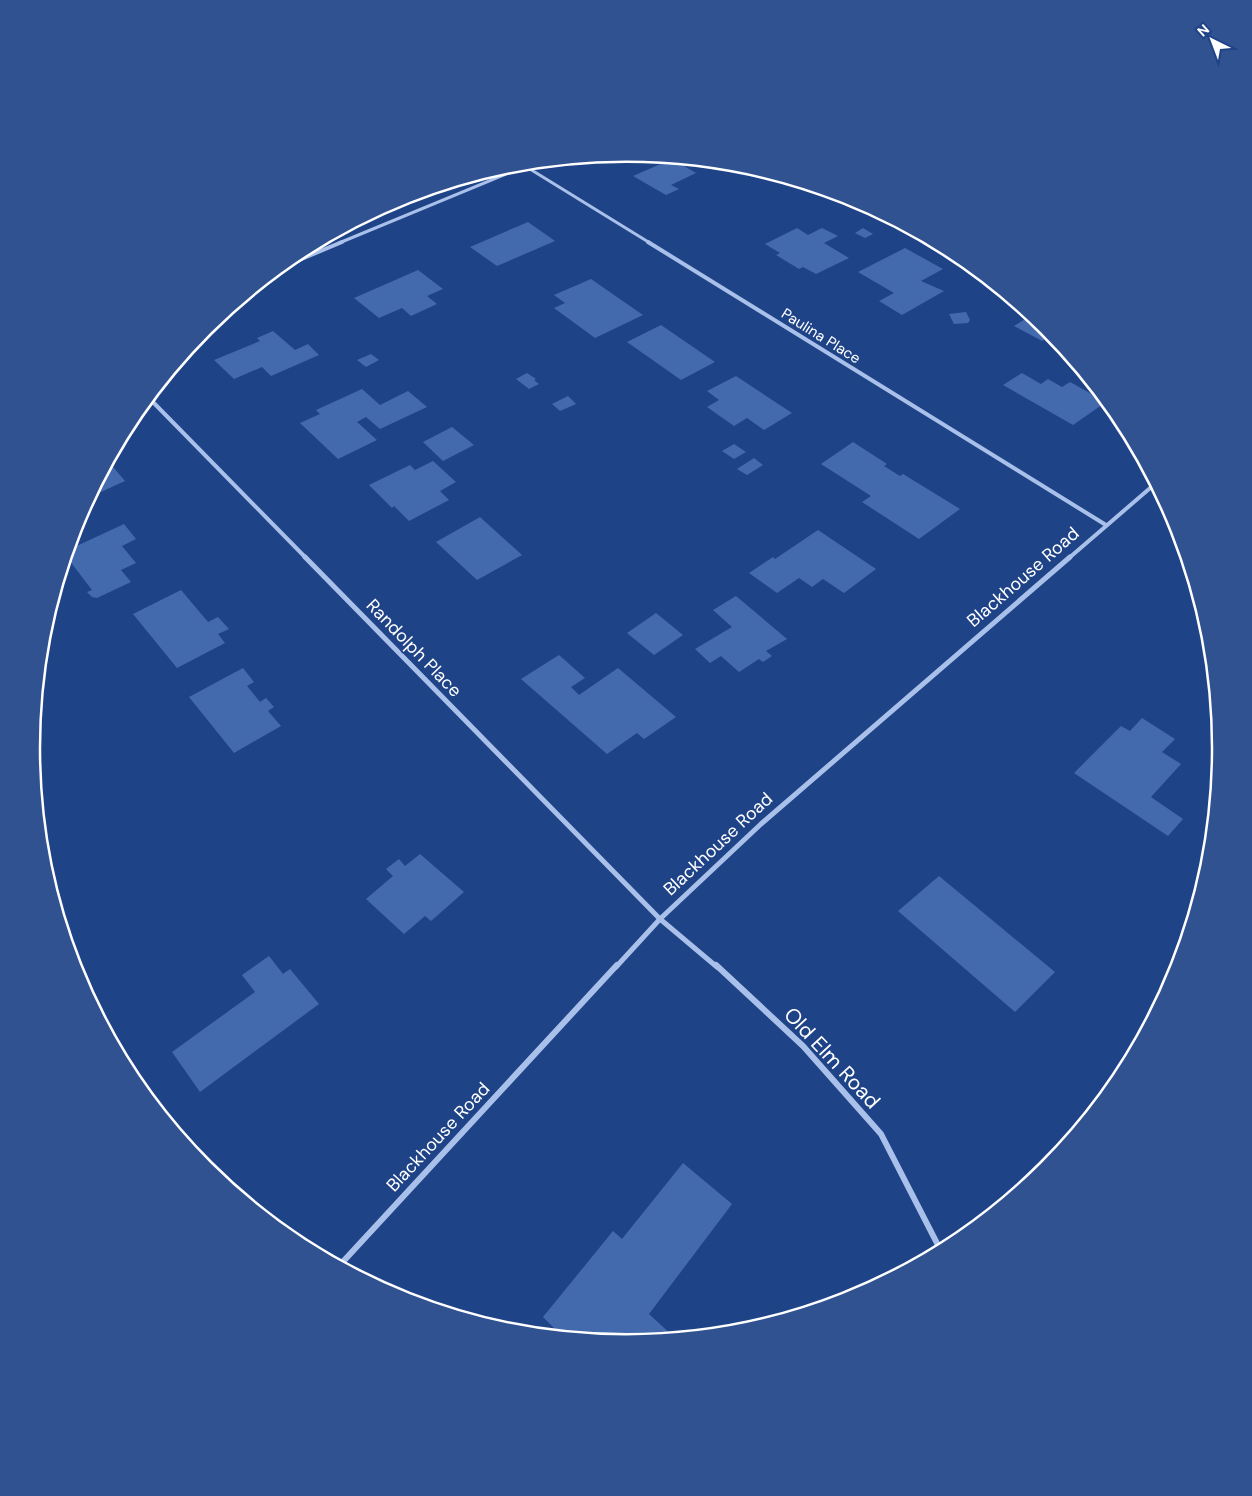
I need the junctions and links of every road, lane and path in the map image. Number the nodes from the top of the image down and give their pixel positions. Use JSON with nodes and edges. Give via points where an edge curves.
{"nodes":[{"id":1,"x":531,"y":170,"type":"edge"},
{"id":2,"x":503,"y":175,"type":"edge"},
{"id":3,"x":307,"y":257,"type":"edge"},
{"id":4,"x":153,"y":402,"type":"edge"},
{"id":5,"x":1151,"y":487,"type":"edge"},
{"id":6,"x":1106,"y":525,"type":"junction"},
{"id":7,"x":660,"y":919,"type":"junction"},
{"id":8,"x":937,"y":1244,"type":"edge"},
{"id":9,"x":344,"y":1261,"type":"edge"}],
"edges":[{"from":1,"to":6,"type":"street","name":"Paulina Place"},
{"from":2,"to":3,"type":"street"},
{"from":4,"to":7,"type":"street","name":"Randolph Place"},
{"from":5,"to":6,"type":"street","name":"Blackhouse Road"},
{"from":6,"to":7,"type":"street","name":"Blackhouse Road","via":[[761,824]]},
{"from":7,"to":8,"type":"street","name":"Old Elm Road","via":[[739,985],[803,1046],[881,1134]]},
{"from":7,"to":9,"type":"street","name":"Blackhouse Road"}]}
